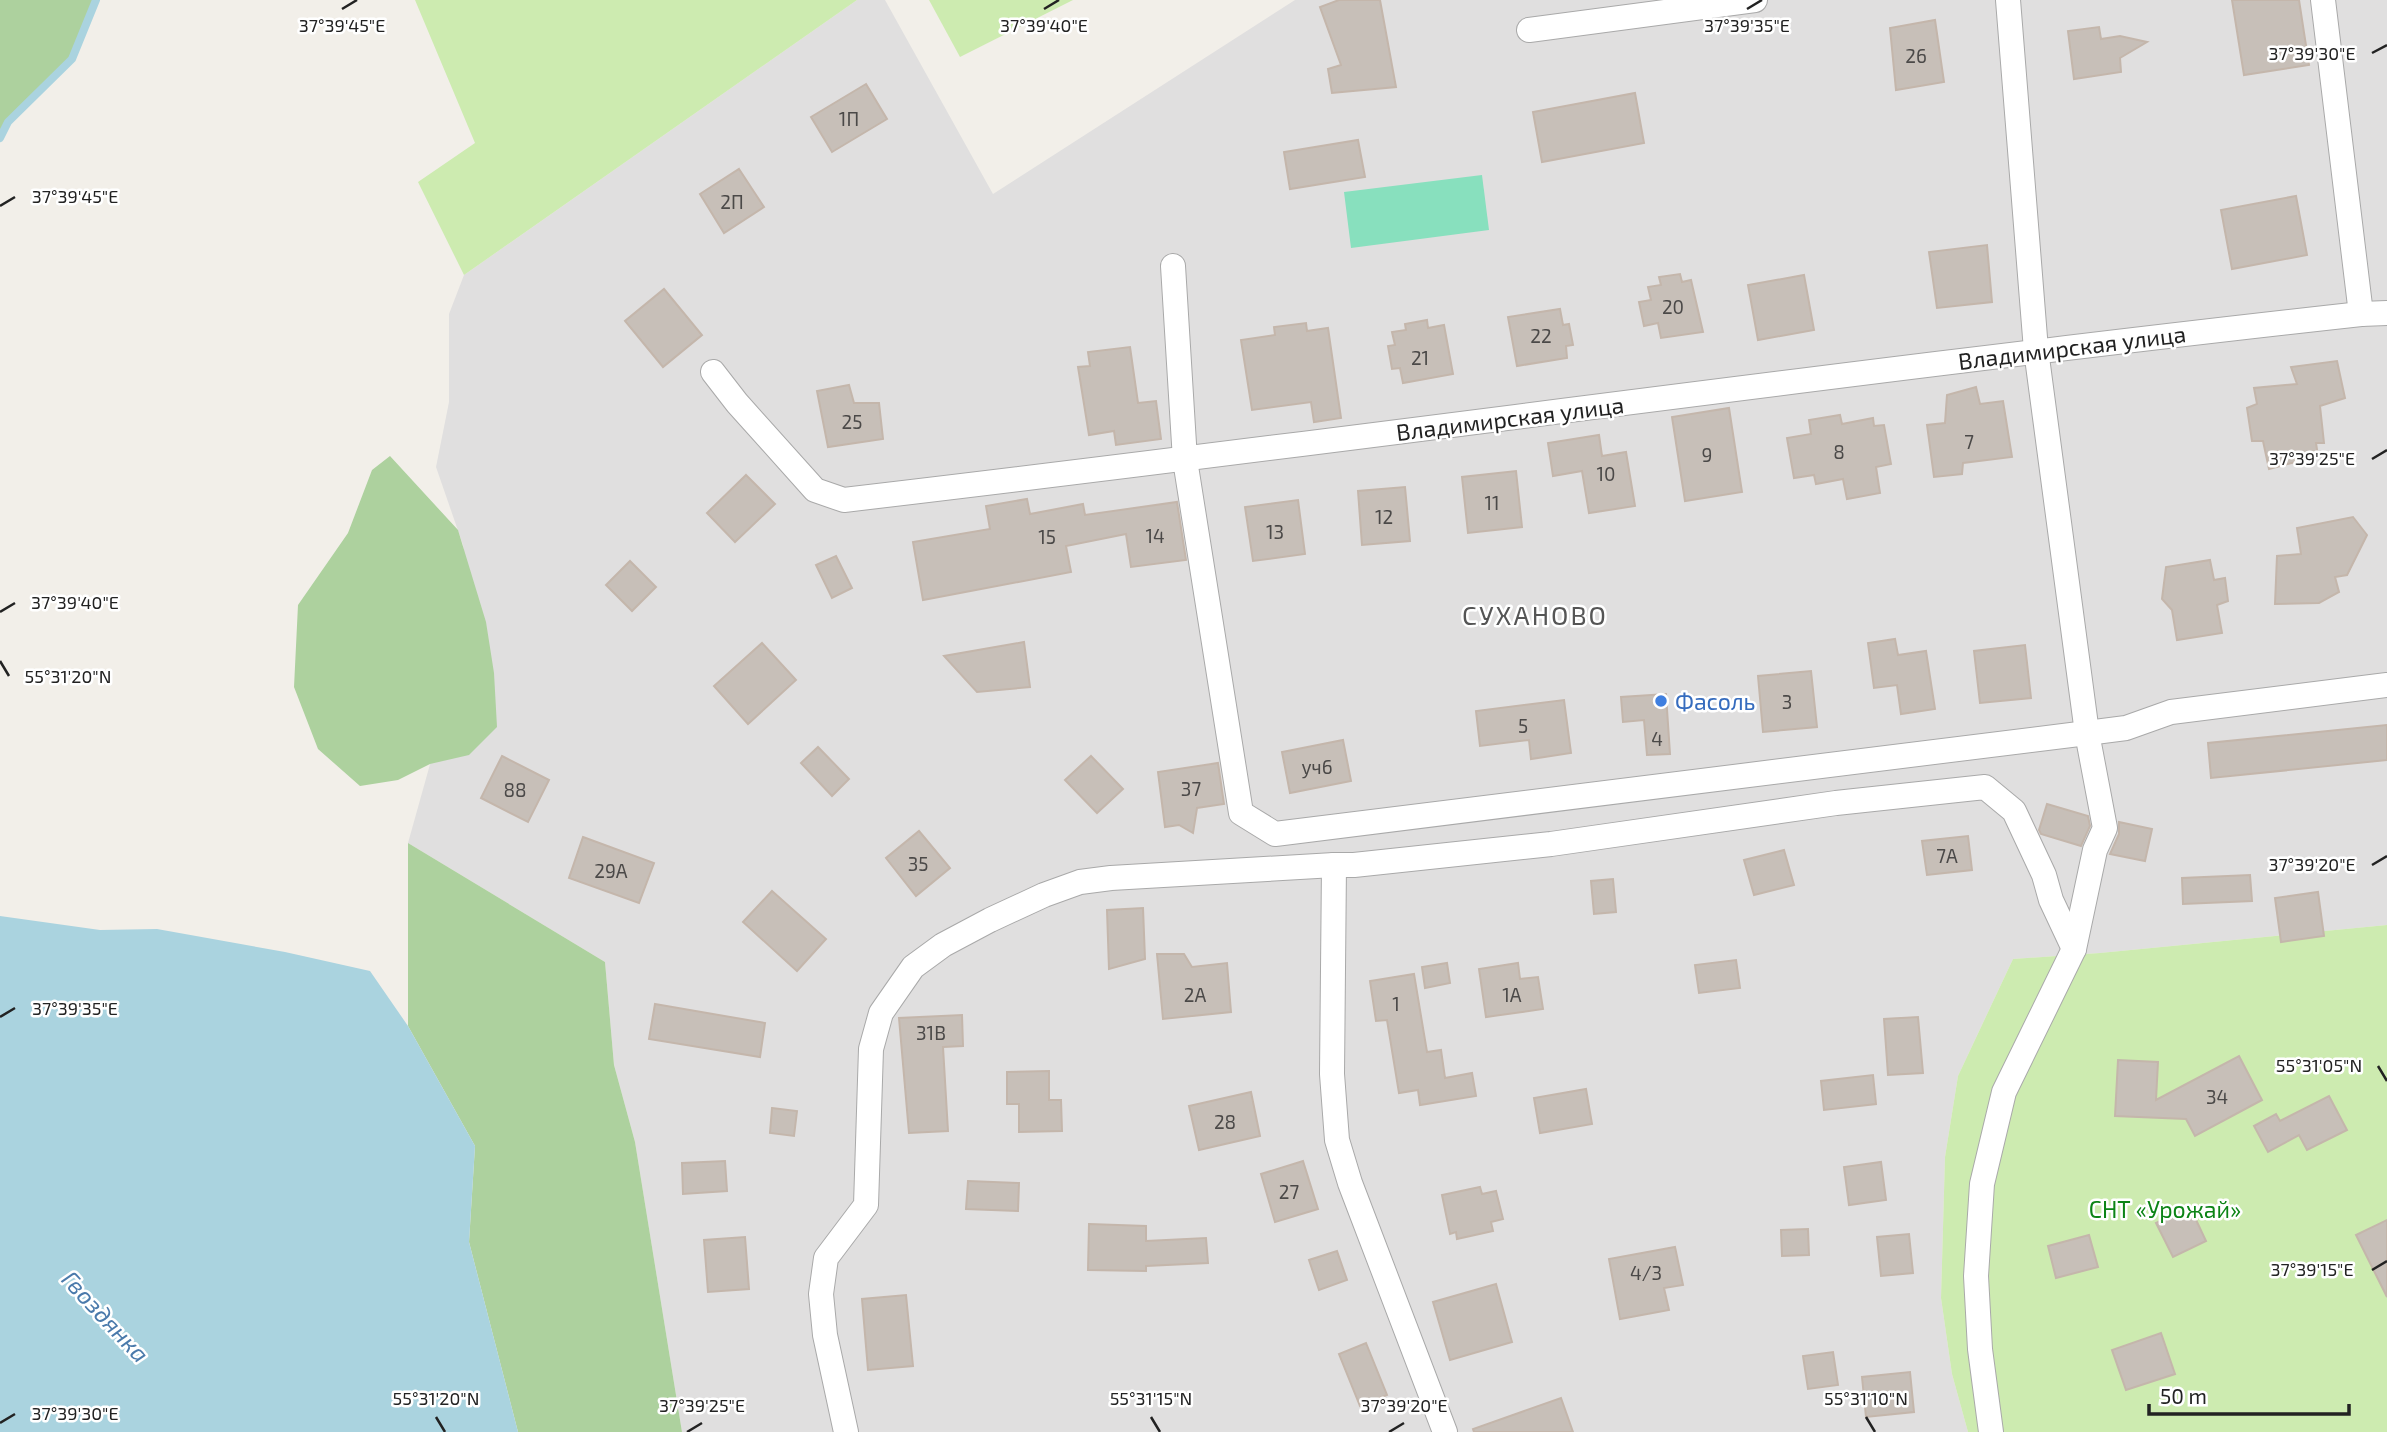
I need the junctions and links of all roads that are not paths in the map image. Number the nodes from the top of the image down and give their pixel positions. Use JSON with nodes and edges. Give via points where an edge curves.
{"nodes":[{"id":1,"x":1755,"y":0,"type":"edge"},
{"id":2,"x":2008,"y":0,"type":"edge"},
{"id":3,"x":2323,"y":0,"type":"edge"},
{"id":4,"x":1529,"y":30,"type":"dead end"},
{"id":5,"x":1173,"y":266,"type":"dead end"},
{"id":6,"x":2387,"y":313,"type":"edge"},
{"id":7,"x":2361,"y":314,"type":"junction"},
{"id":8,"x":2036,"y":350,"type":"junction"},
{"id":9,"x":713,"y":372,"type":"dead end"},
{"id":10,"x":1185,"y":460,"type":"junction"},
{"id":11,"x":2387,"y":685,"type":"edge"},
{"id":12,"x":2087,"y":733,"type":"junction"},
{"id":13,"x":1334,"y":864,"type":"junction"},
{"id":14,"x":2074,"y":949,"type":"junction"},
{"id":15,"x":846,"y":1432,"type":"edge"},
{"id":16,"x":1445,"y":1432,"type":"edge"},
{"id":17,"x":1991,"y":1432,"type":"edge"}],
"edges":[{"from":1,"to":4,"type":"street"},
{"from":2,"to":8,"type":"street"},
{"from":3,"to":7,"type":"street"},
{"from":5,"to":10,"type":"street"},
{"from":6,"to":7,"type":"street","name":"Владимирская улица"},
{"from":7,"to":8,"type":"street","name":"Владимирская улица"},
{"from":8,"to":10,"type":"street","name":"Владимирская улица"},
{"from":8,"to":12,"type":"street"},
{"from":9,"to":10,"type":"street","name":"Владимирская улица","via":[[816,490],[844,500]]},
{"from":10,"to":12,"type":"street","via":[[1241,813],[1275,834]]},
{"from":11,"to":12,"type":"street","via":[[2171,712],[2126,727]]},
{"from":12,"to":14,"type":"street","via":[[2105,828],[2095,850]]},
{"from":13,"to":14,"type":"street","via":[[1551,844],[1836,803],[1985,787],[2014,811]]},
{"from":13,"to":15,"type":"street","via":[[1080,882],[990,919],[913,967],[881,1013],[871,1049],[866,1205],[826,1258],[824,1270],[825,1335]]},
{"from":13,"to":16,"type":"street","via":[[1332,1074],[1337,1140]]},
{"from":14,"to":17,"type":"street","via":[[2004,1092],[1982,1184],[1976,1276]]}]}
